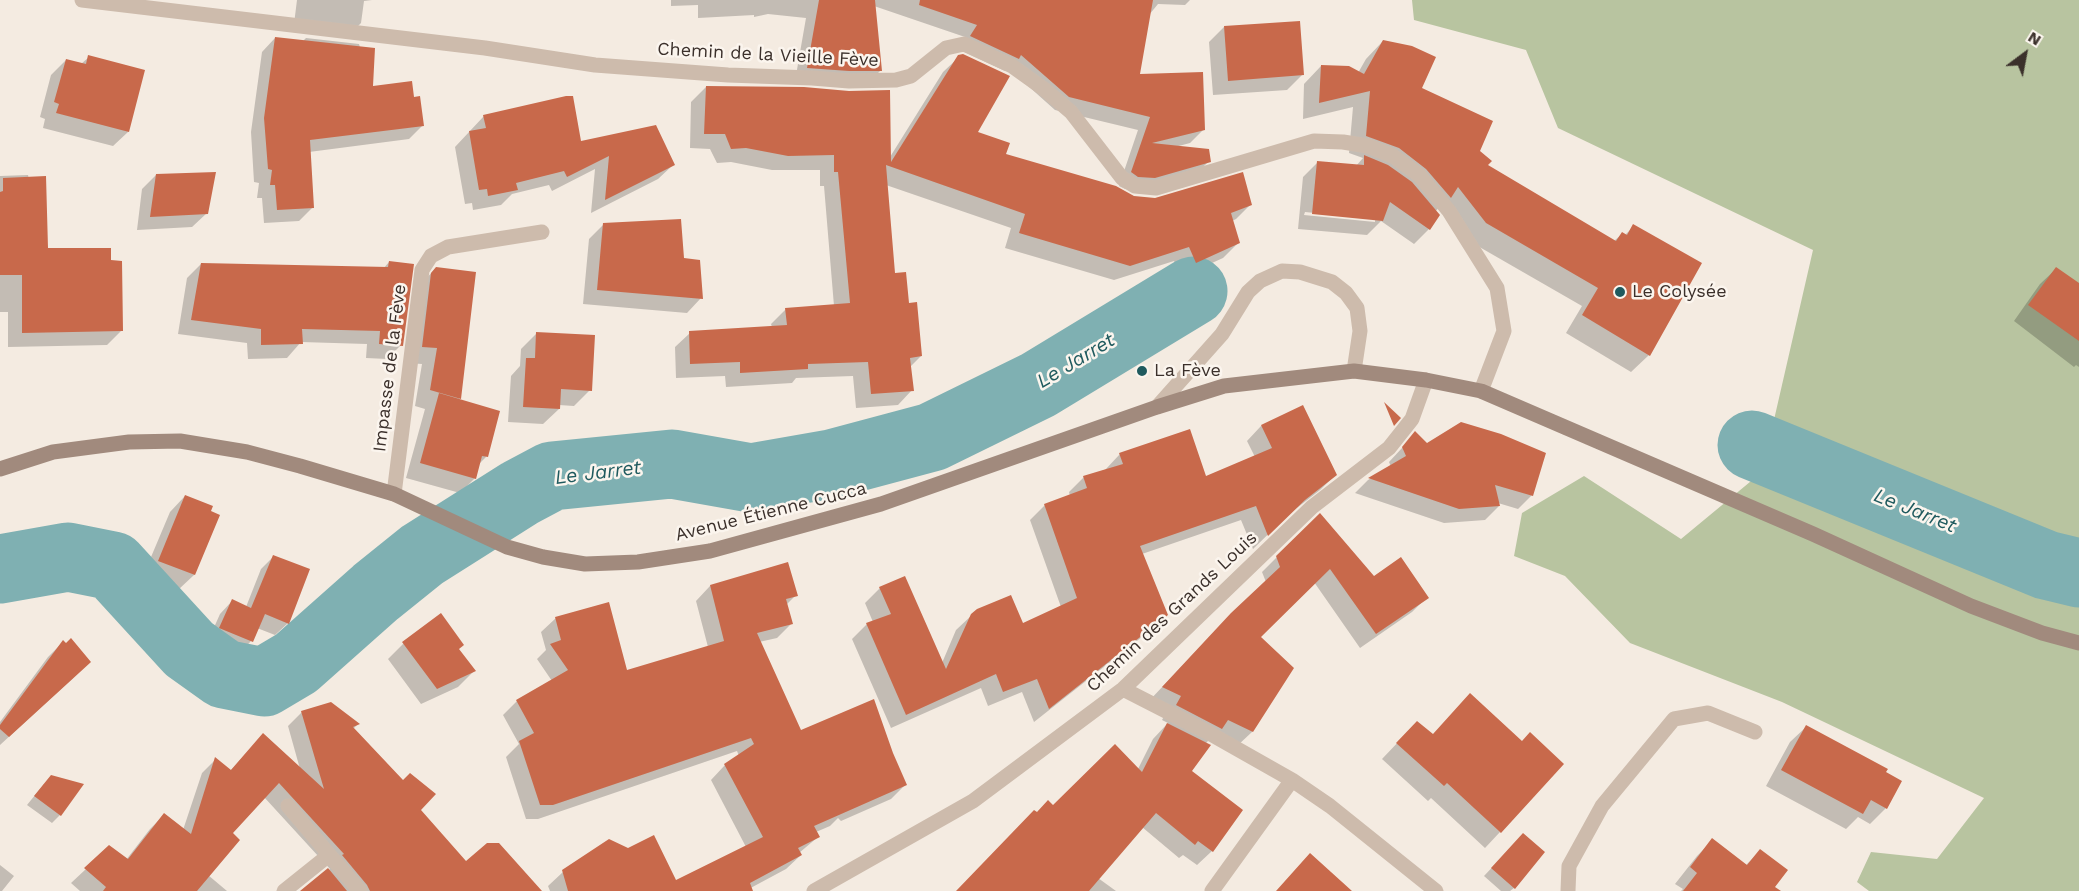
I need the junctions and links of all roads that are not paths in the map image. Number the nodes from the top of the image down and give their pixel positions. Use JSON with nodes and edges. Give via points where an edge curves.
{"nodes":[{"id":1,"x":82,"y":0,"type":"edge"},
{"id":2,"x":542,"y":232,"type":"dead end"},
{"id":3,"x":1354,"y":371,"type":"junction"},
{"id":4,"x":1426,"y":380,"type":"junction"},
{"id":5,"x":1481,"y":391,"type":"junction"},
{"id":6,"x":1157,"y":407,"type":"junction"},
{"id":7,"x":0,"y":469,"type":"edge"},
{"id":8,"x":394,"y":494,"type":"junction"},
{"id":9,"x":2079,"y":642,"type":"edge"},
{"id":10,"x":1123,"y":688,"type":"junction"},
{"id":11,"x":1755,"y":732,"type":"dead end"},
{"id":12,"x":1292,"y":780,"type":"junction"},
{"id":13,"x":288,"y":806,"type":"dead end"},
{"id":14,"x":329,"y":855,"type":"junction"},
{"id":15,"x":1410,"y":872,"type":"junction"},
{"id":16,"x":284,"y":891,"type":"edge"},
{"id":17,"x":360,"y":891,"type":"edge"},
{"id":18,"x":814,"y":891,"type":"edge"},
{"id":19,"x":1212,"y":891,"type":"edge"},
{"id":20,"x":1421,"y":891,"type":"edge"},
{"id":21,"x":1436,"y":891,"type":"edge"},
{"id":22,"x":1568,"y":891,"type":"edge"}],
"edges":[{"from":1,"to":5,"type":"street","name":"Chemin de la Vieille Fève","via":[[485,48],[595,65],[728,75],[896,80],[911,76],[946,48],[964,44],[1012,66],[1044,89],[1071,112],[1122,178],[1135,186],[1156,188],[1314,141],[1368,146],[1393,156],[1419,175],[1449,211],[1497,288],[1504,331]]},
{"from":2,"to":8,"type":"street","name":"Impasse de la Fève","via":[[448,247],[431,256],[422,270]]},
{"from":3,"to":4,"type":"main road","name":"Avenue Étienne Cucca"},
{"from":3,"to":6,"type":"main road","name":"Avenue Étienne Cucca","via":[[1224,386]]},
{"from":3,"to":6,"type":"street","via":[[1360,331],[1357,308],[1332,282],[1282,271],[1260,281],[1248,292],[1221,334]]},
{"from":4,"to":5,"type":"main road","name":"Avenue Étienne Cucca"},
{"from":4,"to":10,"type":"street","name":"Chemin des Grands Louis","via":[[1412,419],[1389,448],[1312,507]]},
{"from":5,"to":9,"type":"main road","name":"Avenue Étienne Cucca","via":[[1971,606],[2042,633]]},
{"from":6,"to":8,"type":"main road","name":"Avenue Étienne Cucca","via":[[881,504],[710,551],[638,562],[585,564],[507,547]]},
{"from":7,"to":8,"type":"main road","name":"Avenue Étienne Cucca","via":[[53,452],[129,442],[180,441],[247,452]]},
{"from":10,"to":12,"type":"street"},
{"from":10,"to":18,"type":"street","name":"Chemin des Grands Louis","via":[[973,801]]},
{"from":11,"to":22,"type":"street","via":[[1708,714],[1674,719],[1602,806],[1569,866]]},
{"from":12,"to":15,"type":"street"},
{"from":12,"to":19,"type":"street"},
{"from":13,"to":14,"type":"street"},
{"from":14,"to":16,"type":"street"},
{"from":14,"to":17,"type":"street"},
{"from":15,"to":20,"type":"street"},
{"from":15,"to":21,"type":"street"}]}
